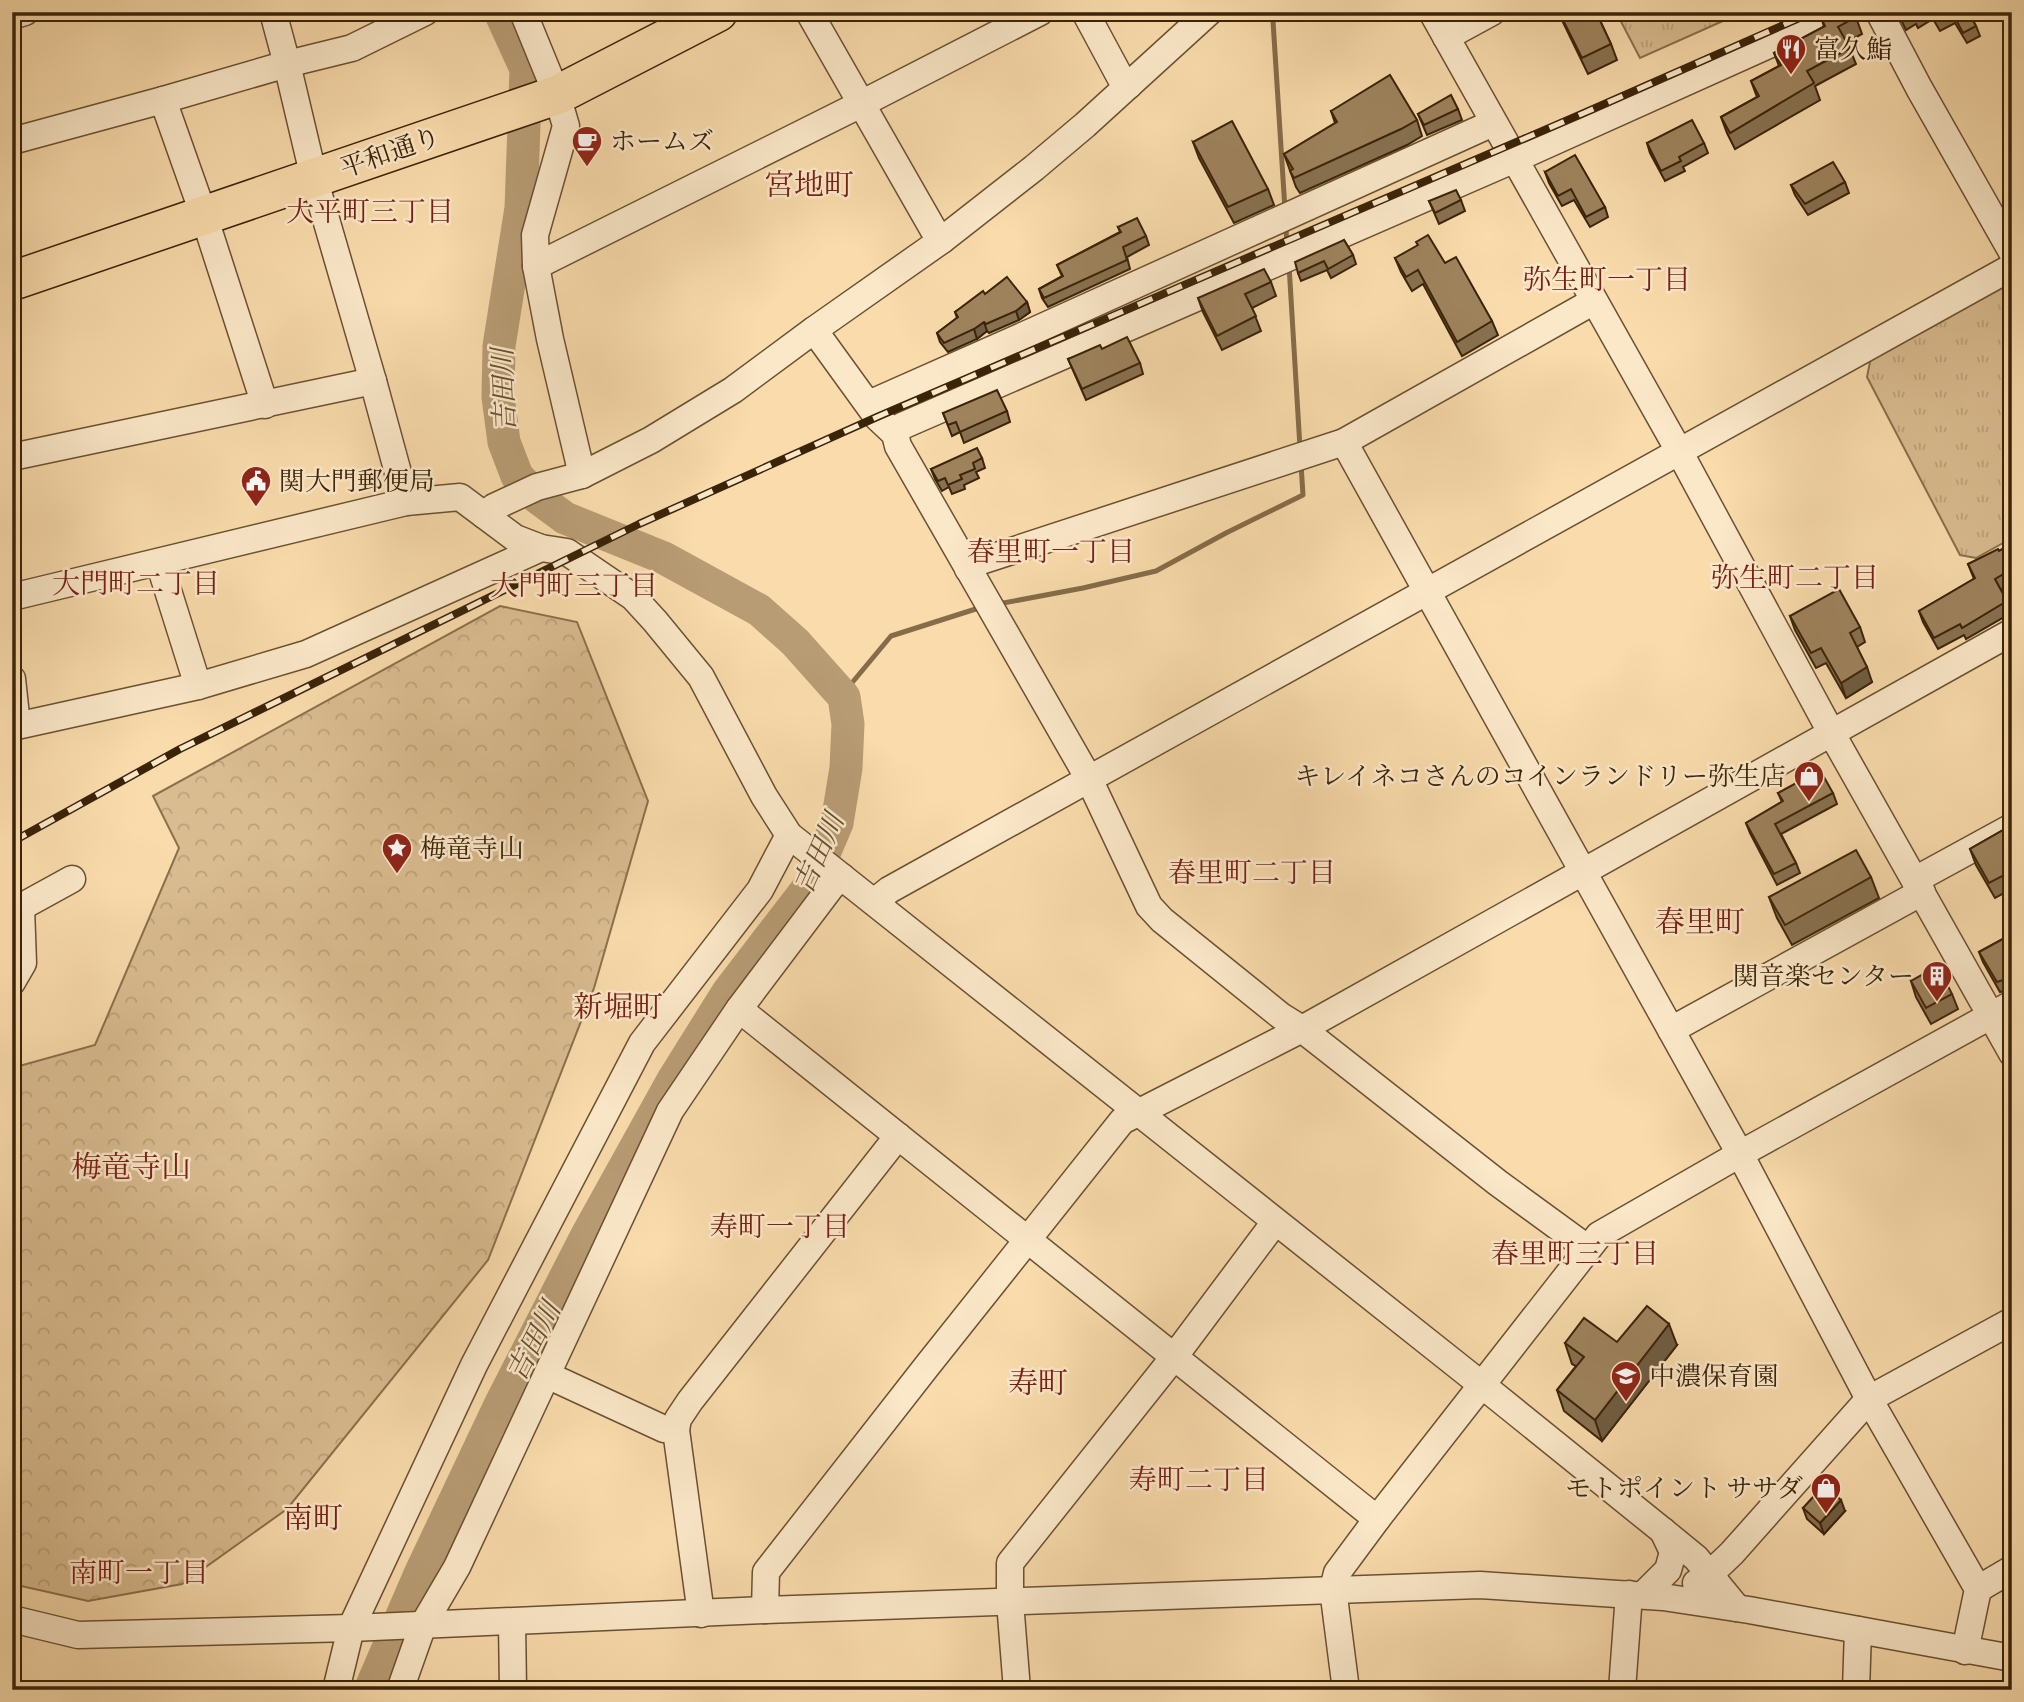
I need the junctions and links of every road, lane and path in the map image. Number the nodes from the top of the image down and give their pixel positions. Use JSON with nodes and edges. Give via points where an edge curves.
{"nodes":[{"id":1,"x":25,"y":12,"type":"edge"},
{"id":2,"x":273,"y":12,"type":"edge"},
{"id":3,"x":425,"y":12,"type":"edge"},
{"id":4,"x":523,"y":12,"type":"edge"},
{"id":5,"x":718,"y":12,"type":"edge"},
{"id":6,"x":808,"y":12,"type":"edge"},
{"id":7,"x":1040,"y":12,"type":"edge"},
{"id":8,"x":1085,"y":12,"type":"edge"},
{"id":9,"x":1209,"y":12,"type":"edge"},
{"id":10,"x":1432,"y":12,"type":"edge"},
{"id":11,"x":1492,"y":12,"type":"edge"},
{"id":12,"x":1842,"y":12,"type":"edge"},
{"id":13,"x":1878,"y":12,"type":"edge"},
{"id":14,"x":12,"y":16,"type":"edge"},
{"id":15,"x":1446,"y":37,"type":"junction"},
{"id":16,"x":287,"y":64,"type":"junction"},
{"id":17,"x":1129,"y":85,"type":"junction"},
{"id":18,"x":163,"y":100,"type":"junction"},
{"id":19,"x":538,"y":101,"type":"junction"},
{"id":20,"x":861,"y":104,"type":"junction"},
{"id":21,"x":1493,"y":123,"type":"junction"},
{"id":22,"x":12,"y":141,"type":"edge"},
{"id":23,"x":1515,"y":159,"type":"junction"},
{"id":24,"x":314,"y":178,"type":"junction"},
{"id":25,"x":204,"y":216,"type":"junction"},
{"id":26,"x":942,"y":240,"type":"junction"},
{"id":27,"x":2012,"y":252,"type":"edge"},
{"id":28,"x":536,"y":266,"type":"junction"},
{"id":29,"x":2012,"y":267,"type":"edge"},
{"id":30,"x":12,"y":281,"type":"edge"},
{"id":31,"x":1594,"y":301,"type":"junction"},
{"id":32,"x":814,"y":330,"type":"junction"},
{"id":33,"x":373,"y":381,"type":"junction"},
{"id":34,"x":869,"y":404,"type":"junction"},
{"id":35,"x":265,"y":405,"type":"junction"},
{"id":36,"x":895,"y":434,"type":"junction"},
{"id":37,"x":1343,"y":442,"type":"junction"},
{"id":38,"x":1679,"y":451,"type":"junction"},
{"id":39,"x":12,"y":457,"type":"edge"},
{"id":40,"x":582,"y":475,"type":"junction"},
{"id":41,"x":406,"y":502,"type":"junction"},
{"id":42,"x":489,"y":511,"type":"junction"},
{"id":43,"x":541,"y":548,"type":"junction"},
{"id":44,"x":159,"y":562,"type":"junction"},
{"id":45,"x":968,"y":569,"type":"junction"},
{"id":46,"x":1426,"y":591,"type":"junction"},
{"id":47,"x":12,"y":597,"type":"edge"},
{"id":48,"x":2012,"y":632,"type":"edge"},
{"id":49,"x":12,"y":679,"type":"edge"},
{"id":50,"x":198,"y":686,"type":"junction"},
{"id":51,"x":15,"y":726,"type":"edge"},
{"id":52,"x":1832,"y":734,"type":"junction"},
{"id":53,"x":1089,"y":779,"type":"junction"},
{"id":54,"x":2012,"y":827,"type":"edge"},
{"id":55,"x":793,"y":838,"type":"junction"},
{"id":56,"x":836,"y":871,"type":"junction"},
{"id":57,"x":1583,"y":872,"type":"junction"},
{"id":58,"x":72,"y":879,"type":"dead end"},
{"id":59,"x":1918,"y":886,"type":"junction"},
{"id":60,"x":874,"y":902,"type":"junction"},
{"id":61,"x":17,"y":910,"type":"edge"},
{"id":62,"x":12,"y":982,"type":"edge"},
{"id":63,"x":739,"y":1009,"type":"junction"},
{"id":64,"x":2002,"y":1010,"type":"edge"},
{"id":65,"x":1302,"y":1029,"type":"junction"},
{"id":66,"x":1671,"y":1030,"type":"junction"},
{"id":67,"x":2012,"y":1053,"type":"edge"},
{"id":68,"x":1139,"y":1113,"type":"junction"},
{"id":69,"x":898,"y":1136,"type":"junction"},
{"id":70,"x":1740,"y":1154,"type":"junction"},
{"id":71,"x":1275,"y":1222,"type":"junction"},
{"id":72,"x":1028,"y":1240,"type":"junction"},
{"id":73,"x":1587,"y":1248,"type":"junction"},
{"id":74,"x":2012,"y":1321,"type":"edge"},
{"id":75,"x":1174,"y":1357,"type":"junction"},
{"id":76,"x":547,"y":1375,"type":"junction"},
{"id":77,"x":1482,"y":1385,"type":"junction"},
{"id":78,"x":1869,"y":1399,"type":"junction"},
{"id":79,"x":676,"y":1430,"type":"junction"},
{"id":80,"x":1377,"y":1519,"type":"junction"},
{"id":81,"x":1663,"y":1531,"type":"junction"},
{"id":82,"x":1732,"y":1553,"type":"junction"},
{"id":83,"x":1703,"y":1566,"type":"junction"},
{"id":84,"x":2012,"y":1569,"type":"edge"},
{"id":85,"x":1333,"y":1589,"type":"junction"},
{"id":86,"x":1978,"y":1589,"type":"junction"},
{"id":87,"x":1645,"y":1596,"type":"junction"},
{"id":88,"x":1010,"y":1602,"type":"junction"},
{"id":89,"x":1737,"y":1608,"type":"junction"},
{"id":90,"x":765,"y":1610,"type":"junction"},
{"id":91,"x":701,"y":1614,"type":"junction"},
{"id":92,"x":1791,"y":1617,"type":"junction"},
{"id":93,"x":12,"y":1619,"type":"edge"},
{"id":94,"x":512,"y":1622,"type":"junction"},
{"id":95,"x":418,"y":1625,"type":"junction"},
{"id":96,"x":356,"y":1627,"type":"junction"},
{"id":97,"x":1857,"y":1630,"type":"junction"},
{"id":98,"x":1965,"y":1651,"type":"junction"},
{"id":99,"x":2012,"y":1658,"type":"edge"},
{"id":100,"x":336,"y":1690,"type":"edge"},
{"id":101,"x":400,"y":1690,"type":"edge"},
{"id":102,"x":513,"y":1690,"type":"edge"},
{"id":103,"x":1017,"y":1690,"type":"edge"},
{"id":104,"x":1346,"y":1690,"type":"edge"},
{"id":105,"x":1622,"y":1690,"type":"edge"},
{"id":106,"x":1856,"y":1690,"type":"edge"}],
"edges":[{"from":1,"to":14,"type":"street"},
{"from":2,"to":16,"type":"street"},
{"from":3,"to":16,"type":"street","via":[[352,48]]},
{"from":4,"to":19,"type":"street"},
{"from":5,"to":19,"type":"highway","name":"平和通り"},
{"from":6,"to":20,"type":"street"},
{"from":7,"to":20,"type":"street"},
{"from":8,"to":17,"type":"street","via":[[1120,77]]},
{"from":9,"to":17,"type":"street"},
{"from":10,"to":15,"type":"street"},
{"from":11,"to":15,"type":"street"},
{"from":12,"to":23,"type":"street"},
{"from":13,"to":27,"type":"street"},
{"from":15,"to":21,"type":"street"},
{"from":16,"to":18,"type":"street"},
{"from":16,"to":24,"type":"street"},
{"from":17,"to":26,"type":"street"},
{"from":18,"to":22,"type":"street"},
{"from":18,"to":25,"type":"street"},
{"from":19,"to":24,"type":"highway","name":"平和通り"},
{"from":19,"to":28,"type":"street","via":[[566,126],[536,235]]},
{"from":20,"to":26,"type":"street"},
{"from":20,"to":28,"type":"street"},
{"from":21,"to":23,"type":"street"},
{"from":21,"to":34,"type":"street"},
{"from":23,"to":31,"type":"street"},
{"from":23,"to":36,"type":"street","via":[[915,420]]},
{"from":24,"to":25,"type":"highway","name":"平和通り"},
{"from":24,"to":33,"type":"street"},
{"from":25,"to":30,"type":"highway","name":"平和通り"},
{"from":25,"to":35,"type":"street"},
{"from":26,"to":32,"type":"street"},
{"from":28,"to":40,"type":"street"},
{"from":29,"to":38,"type":"street"},
{"from":31,"to":37,"type":"street"},
{"from":31,"to":38,"type":"street"},
{"from":32,"to":34,"type":"street"},
{"from":32,"to":40,"type":"street","via":[[733,390]]},
{"from":33,"to":35,"type":"street"},
{"from":33,"to":41,"type":"street"},
{"from":34,"to":36,"type":"street"},
{"from":35,"to":39,"type":"street"},
{"from":36,"to":45,"type":"street"},
{"from":37,"to":45,"type":"street"},
{"from":37,"to":46,"type":"street"},
{"from":38,"to":46,"type":"street"},
{"from":38,"to":52,"type":"street"},
{"from":40,"to":42,"type":"street","via":[[537,487]]},
{"from":41,"to":42,"type":"street","via":[[460,497]]},
{"from":41,"to":44,"type":"street"},
{"from":42,"to":43,"type":"street","via":[[515,538]]},
{"from":43,"to":50,"type":"street","via":[[306,654]]},
{"from":43,"to":55,"type":"street","via":[[568,552],[633,597],[656,621],[701,677],[764,796]]},
{"from":44,"to":47,"type":"street"},
{"from":44,"to":50,"type":"street"},
{"from":45,"to":53,"type":"street"},
{"from":46,"to":53,"type":"street"},
{"from":46,"to":57,"type":"street"},
{"from":48,"to":52,"type":"street"},
{"from":49,"to":51,"type":"street"},
{"from":50,"to":51,"type":"street"},
{"from":52,"to":57,"type":"street"},
{"from":52,"to":59,"type":"street"},
{"from":53,"to":60,"type":"street"},
{"from":53,"to":65,"type":"street","via":[[1149,906]]},
{"from":54,"to":59,"type":"street"},
{"from":55,"to":56,"type":"street"},
{"from":55,"to":96,"type":"street","via":[[760,890],[642,1043],[474,1365]]},
{"from":56,"to":60,"type":"street"},
{"from":56,"to":63,"type":"street","via":[[831,887]]},
{"from":57,"to":65,"type":"street"},
{"from":57,"to":66,"type":"street"},
{"from":58,"to":61,"type":"street"},
{"from":59,"to":64,"type":"street"},
{"from":59,"to":66,"type":"street"},
{"from":60,"to":68,"type":"street"},
{"from":61,"to":62,"type":"street","via":[[23,963]]},
{"from":63,"to":69,"type":"street"},
{"from":63,"to":76,"type":"street","via":[[670,1111]]},
{"from":64,"to":67,"type":"street"},
{"from":64,"to":70,"type":"street"},
{"from":65,"to":68,"type":"street"},
{"from":65,"to":73,"type":"street"},
{"from":66,"to":70,"type":"street"},
{"from":68,"to":71,"type":"street"},
{"from":68,"to":72,"type":"street","via":[[1122,1121]]},
{"from":69,"to":72,"type":"street"},
{"from":69,"to":79,"type":"street","via":[[690,1401]]},
{"from":70,"to":73,"type":"street","via":[[1599,1235]]},
{"from":70,"to":78,"type":"street"},
{"from":71,"to":75,"type":"street"},
{"from":71,"to":77,"type":"street"},
{"from":72,"to":75,"type":"street"},
{"from":72,"to":90,"type":"street","via":[[766,1572]]},
{"from":73,"to":77,"type":"street"},
{"from":74,"to":78,"type":"street"},
{"from":75,"to":80,"type":"street"},
{"from":75,"to":88,"type":"street","via":[[1010,1563]]},
{"from":76,"to":79,"type":"street","via":[[664,1429]]},
{"from":76,"to":95,"type":"street","via":[[457,1567]]},
{"from":77,"to":80,"type":"street"},
{"from":77,"to":81,"type":"street"},
{"from":78,"to":82,"type":"street"},
{"from":78,"to":86,"type":"street"},
{"from":79,"to":91,"type":"street"},
{"from":80,"to":85,"type":"street","via":[[1337,1573]]},
{"from":81,"to":83,"type":"street"},
{"from":81,"to":87,"type":"street","via":[[1673,1552],[1668,1570]]},
{"from":82,"to":83,"type":"street"},
{"from":82,"to":92,"type":"street","via":[[1730,1570],[1741,1587]]},
{"from":83,"to":87,"type":"street","via":[[1691,1586]]},
{"from":83,"to":89,"type":"street"},
{"from":84,"to":86,"type":"street"},
{"from":85,"to":87,"type":"street","via":[[1480,1585]]},
{"from":85,"to":88,"type":"street"},
{"from":85,"to":104,"type":"street"},
{"from":86,"to":98,"type":"street"},
{"from":87,"to":89,"type":"street"},
{"from":87,"to":105,"type":"street"},
{"from":88,"to":90,"type":"street"},
{"from":88,"to":103,"type":"street"},
{"from":89,"to":92,"type":"street"},
{"from":90,"to":91,"type":"street"},
{"from":91,"to":94,"type":"street"},
{"from":92,"to":97,"type":"street"},
{"from":93,"to":96,"type":"street","via":[[78,1635]]},
{"from":94,"to":95,"type":"street"},
{"from":94,"to":102,"type":"street"},
{"from":95,"to":96,"type":"street"},
{"from":95,"to":101,"type":"street"},
{"from":96,"to":100,"type":"street"},
{"from":97,"to":98,"type":"street"},
{"from":97,"to":106,"type":"street"},
{"from":98,"to":99,"type":"street"}]}
